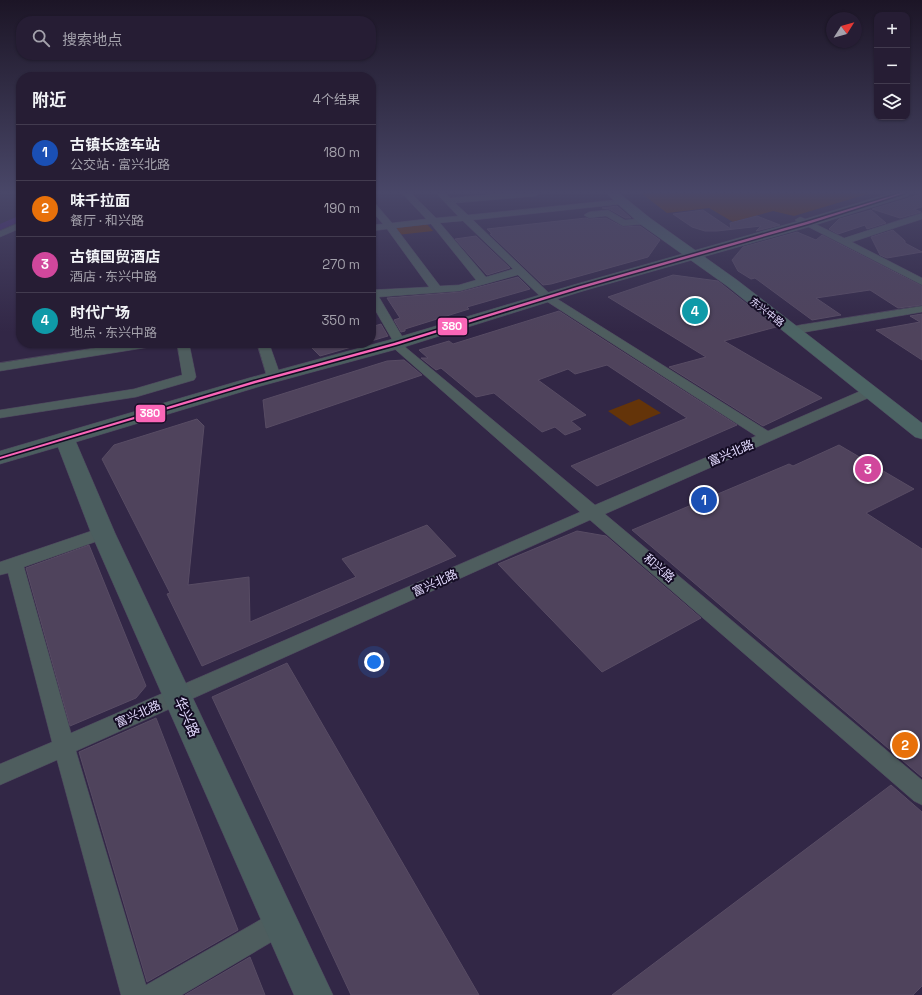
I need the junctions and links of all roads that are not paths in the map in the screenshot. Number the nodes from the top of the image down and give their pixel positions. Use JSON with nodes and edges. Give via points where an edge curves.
{"nodes":[{"id":1,"x":400,"y":239,"type":"edge"},
{"id":2,"x":448,"y":239,"type":"edge"},
{"id":3,"x":487,"y":239,"type":"edge"},
{"id":4,"x":674,"y":239,"type":"edge"},
{"id":5,"x":676,"y":239,"type":"edge"},
{"id":6,"x":737,"y":239,"type":"edge"},
{"id":7,"x":838,"y":239,"type":"edge"},
{"id":8,"x":851,"y":239,"type":"edge"},
{"id":9,"x":843,"y":242,"type":"junction"},
{"id":10,"x":693,"y":252,"type":"junction"},
{"id":11,"x":519,"y":271,"type":"junction"},
{"id":12,"x":483,"y":281,"type":"junction"},
{"id":13,"x":922,"y":282,"type":"edge"},
{"id":14,"x":437,"y":290,"type":"junction"},
{"id":15,"x":376,"y":294,"type":"edge"},
{"id":16,"x":545,"y":295,"type":"junction"},
{"id":17,"x":376,"y":303,"type":"edge"},
{"id":18,"x":922,"y":309,"type":"edge"},
{"id":19,"x":800,"y":329,"type":"junction"},
{"id":20,"x":398,"y":343,"type":"junction"},
{"id":21,"x":119,"y":348,"type":"edge"},
{"id":22,"x":184,"y":348,"type":"edge"},
{"id":23,"x":265,"y":348,"type":"edge"},
{"id":24,"x":0,"y":367,"type":"edge"},
{"id":25,"x":274,"y":377,"type":"junction"},
{"id":26,"x":870,"y":392,"type":"junction"},
{"id":27,"x":0,"y":414,"type":"edge"},
{"id":28,"x":922,"y":422,"type":"edge"},
{"id":29,"x":922,"y":433,"type":"edge"},
{"id":30,"x":767,"y":437,"type":"junction"},
{"id":31,"x":65,"y":438,"type":"junction"},
{"id":32,"x":0,"y":458,"type":"edge"},
{"id":33,"x":594,"y":512,"type":"junction"},
{"id":34,"x":103,"y":532,"type":"junction"},
{"id":35,"x":7,"y":567,"type":"edge"},
{"id":36,"x":178,"y":696,"type":"junction"},
{"id":37,"x":64,"y":747,"type":"junction"},
{"id":38,"x":0,"y":775,"type":"edge"},
{"id":39,"x":922,"y":794,"type":"edge"},
{"id":40,"x":281,"y":922,"type":"junction"},
{"id":41,"x":135,"y":995,"type":"edge"},
{"id":42,"x":155,"y":995,"type":"edge"},
{"id":43,"x":314,"y":995,"type":"edge"}],
"edges":[{"from":1,"to":14,"type":"street"},
{"from":2,"to":12,"type":"street"},
{"from":3,"to":11,"type":"street"},
{"from":4,"to":10,"type":"main road","name":"东兴中路"},
{"from":5,"to":10,"type":"main road","name":"东兴中路"},
{"from":6,"to":10,"type":"main road"},
{"from":7,"to":9,"type":"street"},
{"from":8,"to":9,"type":"street"},
{"from":9,"to":13,"type":"street"},
{"from":10,"to":16,"type":"main road"},
{"from":10,"to":19,"type":"main road","name":"东兴中路","via":[[741,283]]},
{"from":10,"to":26,"type":"main road","name":"东兴中路"},
{"from":11,"to":12,"type":"street"},
{"from":11,"to":16,"type":"street"},
{"from":12,"to":14,"type":"street","via":[[460,288]]},
{"from":14,"to":15,"type":"street"},
{"from":16,"to":20,"type":"main road"},
{"from":16,"to":30,"type":"street"},
{"from":17,"to":20,"type":"street"},
{"from":18,"to":19,"type":"street"},
{"from":19,"to":28,"type":"main road","name":"东兴中路","via":[[843,358]]},
{"from":20,"to":25,"type":"main road"},
{"from":20,"to":33,"type":"street","name":"和兴路"},
{"from":21,"to":24,"type":"street"},
{"from":22,"to":27,"type":"street","via":[[189,377],[136,393]]},
{"from":23,"to":25,"type":"street"},
{"from":25,"to":31,"type":"main road"},
{"from":26,"to":29,"type":"main road","name":"东兴中路"},
{"from":26,"to":30,"type":"street","name":"富兴北路"},
{"from":30,"to":33,"type":"street","name":"富兴北路"},
{"from":31,"to":32,"type":"main road"},
{"from":31,"to":34,"type":"main road","name":"华兴路"},
{"from":33,"to":36,"type":"street","name":"富兴北路"},
{"from":33,"to":39,"type":"street","name":"和兴路"},
{"from":34,"to":35,"type":"street"},
{"from":34,"to":36,"type":"main road","name":"华兴路"},
{"from":35,"to":37,"type":"street"},
{"from":36,"to":37,"type":"street","name":"富兴北路"},
{"from":36,"to":40,"type":"main road","name":"华兴路"},
{"from":37,"to":38,"type":"street","name":"富兴北路"},
{"from":37,"to":41,"type":"street"},
{"from":40,"to":42,"type":"street"},
{"from":40,"to":43,"type":"main road","name":"华兴路"}]}
